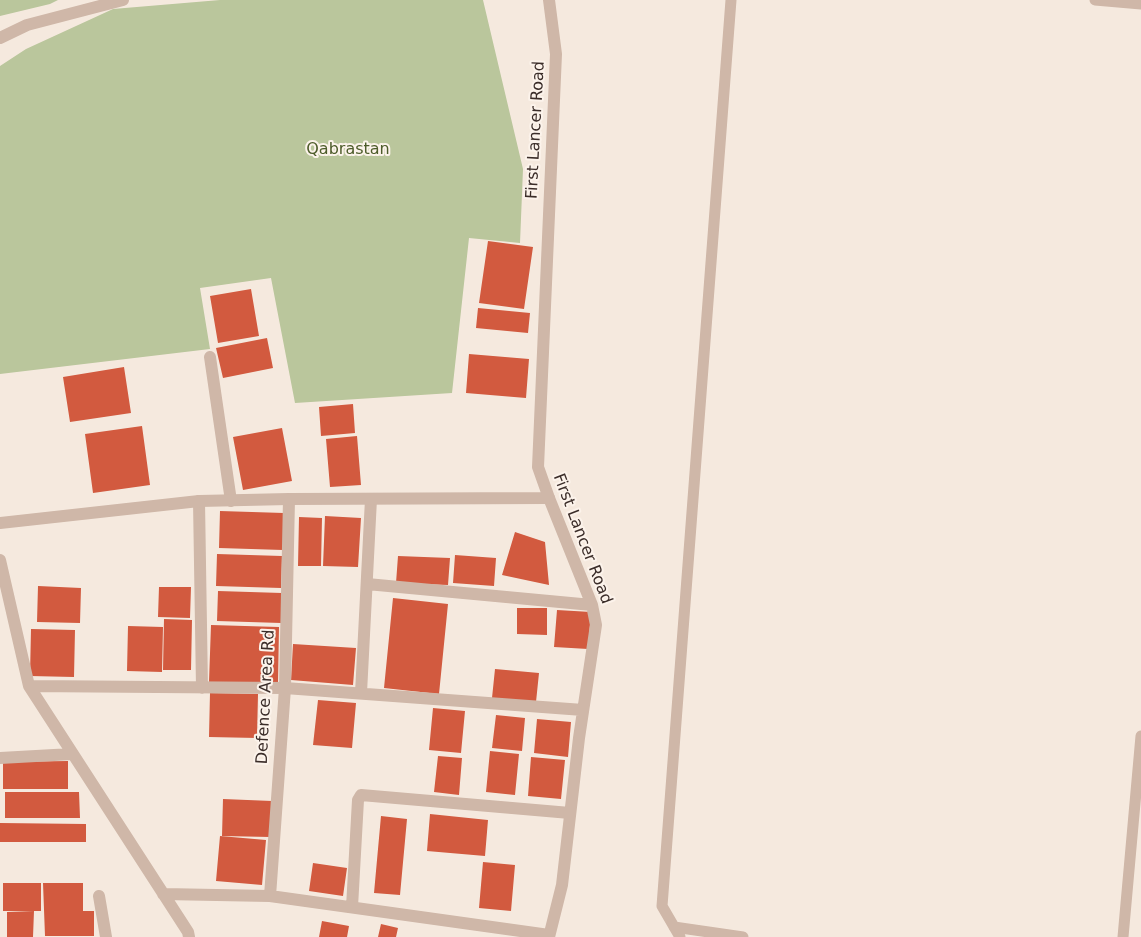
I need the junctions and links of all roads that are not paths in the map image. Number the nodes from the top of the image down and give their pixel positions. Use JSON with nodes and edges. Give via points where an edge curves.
{"nodes":[{"id":1,"x":123,"y":0,"type":"edge"},
{"id":2,"x":549,"y":0,"type":"edge"},
{"id":3,"x":731,"y":0,"type":"edge"},
{"id":4,"x":1095,"y":0,"type":"edge"},
{"id":5,"x":1141,"y":4,"type":"edge"},
{"id":6,"x":0,"y":38,"type":"edge"},
{"id":7,"x":210,"y":356,"type":"dead end"},
{"id":8,"x":549,"y":498,"type":"junction"},
{"id":9,"x":289,"y":499,"type":"junction"},
{"id":10,"x":371,"y":499,"type":"junction"},
{"id":11,"x":231,"y":501,"type":"junction"},
{"id":12,"x":199,"y":502,"type":"junction"},
{"id":13,"x":0,"y":523,"type":"edge"},
{"id":14,"x":0,"y":560,"type":"edge"},
{"id":15,"x":367,"y":584,"type":"junction"},
{"id":16,"x":592,"y":605,"type":"junction"},
{"id":17,"x":29,"y":686,"type":"junction"},
{"id":18,"x":202,"y":688,"type":"junction"},
{"id":19,"x":285,"y":688,"type":"junction"},
{"id":20,"x":362,"y":693,"type":"junction"},
{"id":21,"x":583,"y":710,"type":"junction"},
{"id":22,"x":1141,"y":736,"type":"edge"},
{"id":23,"x":72,"y":754,"type":"junction"},
{"id":24,"x":0,"y":758,"type":"edge"},
{"id":25,"x":570,"y":813,"type":"junction"},
{"id":26,"x":163,"y":894,"type":"junction"},
{"id":27,"x":99,"y":896,"type":"dead end"},
{"id":28,"x":270,"y":896,"type":"junction"},
{"id":29,"x":352,"y":908,"type":"junction"},
{"id":30,"x":677,"y":932,"type":"edge"},
{"id":31,"x":549,"y":936,"type":"edge"},
{"id":32,"x":106,"y":937,"type":"edge"},
{"id":33,"x":189,"y":937,"type":"edge"},
{"id":34,"x":743,"y":937,"type":"edge"},
{"id":35,"x":1123,"y":937,"type":"edge"}],
"edges":[{"from":1,"to":6,"type":"street","via":[[27,26]]},
{"from":2,"to":8,"type":"street","name":"First Lancer Road","via":[[556,54],[538,468]]},
{"from":3,"to":30,"type":"lane","via":[[662,906]]},
{"from":4,"to":5,"type":"lane"},
{"from":7,"to":11,"type":"street"},
{"from":8,"to":10,"type":"street"},
{"from":8,"to":16,"type":"street","name":"First Lancer Road"},
{"from":9,"to":10,"type":"street"},
{"from":9,"to":11,"type":"street"},
{"from":9,"to":19,"type":"street","name":"Defence Area Rd"},
{"from":10,"to":15,"type":"street"},
{"from":11,"to":12,"type":"street"},
{"from":12,"to":13,"type":"street"},
{"from":12,"to":18,"type":"street"},
{"from":14,"to":17,"type":"street"},
{"from":15,"to":16,"type":"street"},
{"from":15,"to":20,"type":"street"},
{"from":16,"to":21,"type":"street","name":"First Lancer Road","via":[[596,625]]},
{"from":17,"to":18,"type":"street"},
{"from":17,"to":23,"type":"street"},
{"from":18,"to":19,"type":"street"},
{"from":19,"to":20,"type":"street"},
{"from":19,"to":28,"type":"street","name":"Defence Area Rd"},
{"from":20,"to":21,"type":"street"},
{"from":21,"to":25,"type":"street","name":"First Lancer Road"},
{"from":22,"to":35,"type":"lane"},
{"from":23,"to":24,"type":"street"},
{"from":23,"to":26,"type":"street"},
{"from":25,"to":29,"type":"street","via":[[362,795],[358,800]]},
{"from":25,"to":31,"type":"street","name":"First Lancer Road","via":[[562,885]]},
{"from":26,"to":28,"type":"street"},
{"from":26,"to":33,"type":"street"},
{"from":27,"to":32,"type":"street"},
{"from":28,"to":29,"type":"street"},
{"from":29,"to":31,"type":"street"},
{"from":30,"to":34,"type":"lane"}]}
